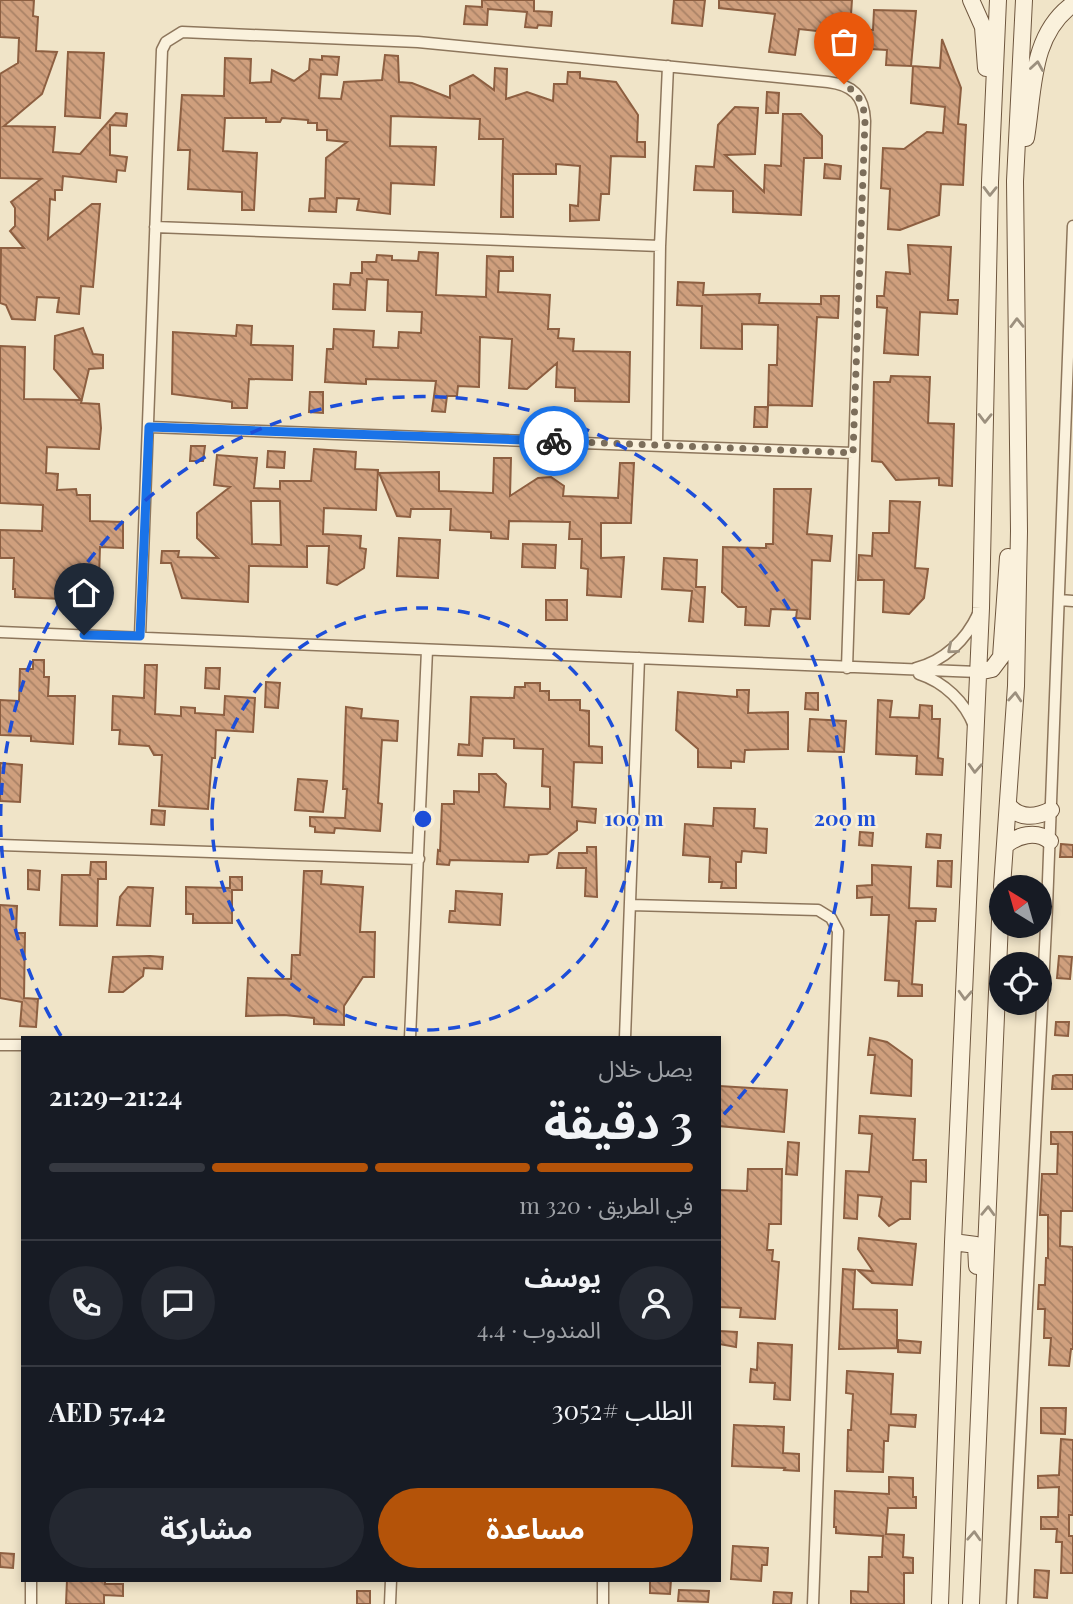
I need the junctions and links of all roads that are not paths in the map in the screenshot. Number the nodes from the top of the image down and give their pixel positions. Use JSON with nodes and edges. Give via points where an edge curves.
{"nodes":[{"id":1,"x":971,"y":0,"type":"edge"},
{"id":2,"x":998,"y":0,"type":"edge"},
{"id":3,"x":1024,"y":0,"type":"edge"},
{"id":4,"x":1073,"y":4,"type":"edge"},
{"id":5,"x":668,"y":66,"type":"junction"},
{"id":6,"x":992,"y":148,"type":"junction"},
{"id":7,"x":1015,"y":181,"type":"junction"},
{"id":8,"x":1073,"y":226,"type":"edge"},
{"id":9,"x":155,"y":227,"type":"junction"},
{"id":10,"x":660,"y":246,"type":"junction"},
{"id":11,"x":149,"y":427,"type":"junction"},
{"id":12,"x":657,"y":445,"type":"junction"},
{"id":13,"x":853,"y":453,"type":"junction"},
{"id":14,"x":1019,"y":531,"type":"junction"},
{"id":15,"x":1059,"y":600,"type":"junction"},
{"id":16,"x":1073,"y":601,"type":"edge"},
{"id":17,"x":981,"y":608,"type":"junction"},
{"id":18,"x":0,"y":632,"type":"edge"},
{"id":19,"x":140,"y":636,"type":"junction"},
{"id":20,"x":427,"y":650,"type":"junction"},
{"id":21,"x":639,"y":658,"type":"junction"},
{"id":22,"x":847,"y":668,"type":"junction"},
{"id":23,"x":906,"y":670,"type":"junction"},
{"id":24,"x":978,"y":672,"type":"junction"},
{"id":25,"x":977,"y":733,"type":"junction"},
{"id":26,"x":1007,"y":805,"type":"junction"},
{"id":27,"x":1051,"y":810,"type":"junction"},
{"id":28,"x":1050,"y":841,"type":"junction"},
{"id":29,"x":0,"y":845,"type":"edge"},
{"id":30,"x":1005,"y":846,"type":"junction"},
{"id":31,"x":419,"y":859,"type":"junction"},
{"id":32,"x":1003,"y":875,"type":"edge"},
{"id":33,"x":631,"y":905,"type":"junction"},
{"id":34,"x":999,"y":938,"type":"edge"},
{"id":35,"x":411,"y":1036,"type":"edge"},
{"id":36,"x":625,"y":1036,"type":"edge"},
{"id":37,"x":0,"y":1045,"type":"edge"},
{"id":38,"x":21,"y":1045,"type":"edge"},
{"id":39,"x":953,"y":1241,"type":"junction"},
{"id":40,"x":983,"y":1344,"type":"junction"},
{"id":41,"x":31,"y":1582,"type":"edge"},
{"id":42,"x":391,"y":1582,"type":"edge"},
{"id":43,"x":603,"y":1582,"type":"edge"},
{"id":44,"x":31,"y":1604,"type":"edge"},
{"id":45,"x":390,"y":1604,"type":"edge"},
{"id":46,"x":603,"y":1604,"type":"edge"},
{"id":47,"x":813,"y":1604,"type":"edge"},
{"id":48,"x":940,"y":1604,"type":"edge"},
{"id":49,"x":971,"y":1604,"type":"edge"},
{"id":50,"x":1012,"y":1604,"type":"edge"}],
"edges":[{"from":1,"to":6,"type":"main road","via":[[984,38]]},
{"from":2,"to":6,"type":"main road"},
{"from":3,"to":7,"type":"main road"},
{"from":7,"to":4,"type":"main road","one_way":true,"via":[[1039,51],[1050,27]]},
{"from":5,"to":9,"type":"street","via":[[418,42],[182,32],[162,50]]},
{"from":5,"to":10,"type":"street"},
{"from":5,"to":13,"type":"street","via":[[844,84],[864,106]]},
{"from":6,"to":17,"type":"main road","one_way":true},
{"from":14,"to":7,"type":"main road","one_way":true},
{"from":8,"to":15,"type":"street"},
{"from":9,"to":10,"type":"street"},
{"from":9,"to":11,"type":"street"},
{"from":10,"to":12,"type":"street"},
{"from":11,"to":12,"type":"street"},
{"from":11,"to":19,"type":"street"},
{"from":12,"to":13,"type":"street"},
{"from":13,"to":22,"type":"street"},
{"from":14,"to":24,"type":"main road","via":[[1009,556],[1001,657],[992,669]]},
{"from":26,"to":14,"type":"main road","one_way":true,"via":[[1016,686]]},
{"from":15,"to":16,"type":"street"},
{"from":15,"to":27,"type":"street"},
{"from":17,"to":23,"type":"street","one_way":true,"via":[[973,625],[949,652],[926,666]]},
{"from":17,"to":24,"type":"main road"},
{"from":18,"to":19,"type":"street"},
{"from":19,"to":20,"type":"street"},
{"from":20,"to":21,"type":"street"},
{"from":20,"to":31,"type":"street"},
{"from":21,"to":22,"type":"street"},
{"from":21,"to":33,"type":"street"},
{"from":22,"to":23,"type":"street"},
{"from":23,"to":24,"type":"street"},
{"from":23,"to":25,"type":"street","via":[[924,675],[955,695]]},
{"from":24,"to":25,"type":"main road"},
{"from":25,"to":39,"type":"main road","one_way":true},
{"from":26,"to":27,"type":"main road","via":[[1025,816]]},
{"from":26,"to":30,"type":"main road"},
{"from":27,"to":28,"type":"street"},
{"from":28,"to":30,"type":"main road","via":[[1036,835],[1019,836]]},
{"from":28,"to":50,"type":"street"},
{"from":29,"to":31,"type":"street"},
{"from":30,"to":32,"type":"main road"},
{"from":31,"to":35,"type":"street"},
{"from":33,"to":36,"type":"street"},
{"from":33,"to":47,"type":"street","via":[[818,910],[831,918],[838,931]]},
{"from":40,"to":34,"type":"main road","one_way":true},
{"from":37,"to":38,"type":"street"},
{"from":39,"to":40,"type":"main road","via":[[977,1247],[976,1326]]},
{"from":39,"to":48,"type":"main road"},
{"from":49,"to":40,"type":"main road","one_way":true},
{"from":41,"to":44,"type":"street"},
{"from":42,"to":45,"type":"street"},
{"from":43,"to":46,"type":"street"}]}
